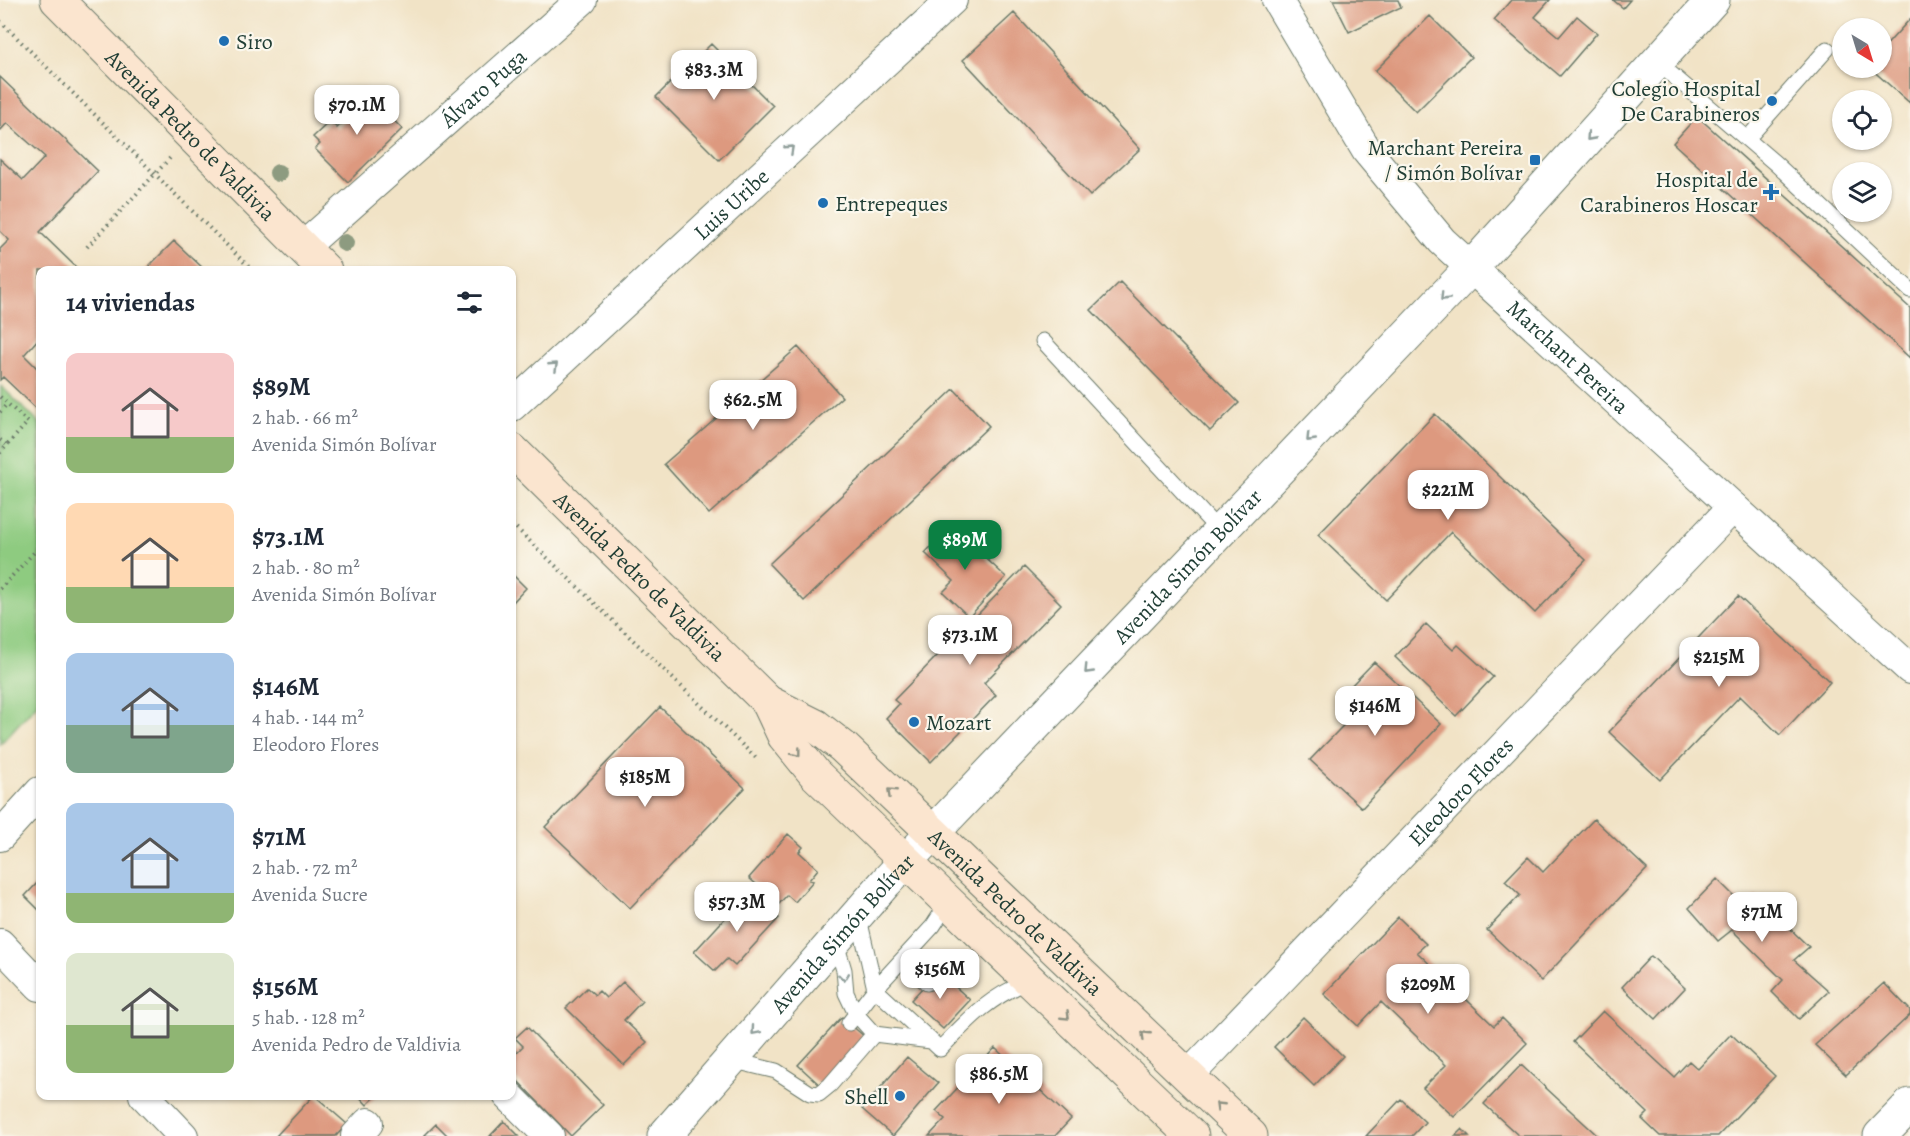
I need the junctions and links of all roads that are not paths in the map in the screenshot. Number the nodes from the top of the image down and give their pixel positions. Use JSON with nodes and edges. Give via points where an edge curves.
{"nodes":[{"id":1,"x":57,"y":0,"type":"edge"},
{"id":2,"x":582,"y":0,"type":"edge"},
{"id":3,"x":952,"y":0,"type":"edge"},
{"id":4,"x":1277,"y":0,"type":"edge"},
{"id":5,"x":1713,"y":0,"type":"edge"},
{"id":6,"x":1827,"y":49,"type":"dead end"},
{"id":7,"x":1657,"y":62,"type":"junction"},
{"id":8,"x":1747,"y":139,"type":"junction"},
{"id":9,"x":302,"y":248,"type":"junction"},
{"id":10,"x":321,"y":266,"type":"edge"},
{"id":11,"x":1471,"y":268,"type":"junction"},
{"id":12,"x":1910,"y":290,"type":"edge"},
{"id":13,"x":1043,"y":341,"type":"dead end"},
{"id":14,"x":516,"y":402,"type":"edge"},
{"id":15,"x":516,"y":454,"type":"edge"},
{"id":16,"x":1733,"y":507,"type":"junction"},
{"id":17,"x":1220,"y":532,"type":"junction"},
{"id":18,"x":1910,"y":669,"type":"edge"},
{"id":19,"x":768,"y":702,"type":"junction"},
{"id":20,"x":36,"y":796,"type":"edge"},
{"id":21,"x":933,"y":833,"type":"junction"},
{"id":22,"x":0,"y":836,"type":"edge"},
{"id":23,"x":906,"y":862,"type":"junction"},
{"id":24,"x":948,"y":903,"type":"junction"},
{"id":25,"x":858,"y":914,"type":"junction"},
{"id":26,"x":835,"y":940,"type":"junction"},
{"id":27,"x":0,"y":944,"type":"edge"},
{"id":28,"x":903,"y":960,"type":"junction"},
{"id":29,"x":1029,"y":981,"type":"junction"},
{"id":30,"x":36,"y":982,"type":"edge"},
{"id":31,"x":927,"y":983,"type":"dead end"},
{"id":32,"x":875,"y":989,"type":"junction"},
{"id":33,"x":853,"y":1018,"type":"junction"},
{"id":34,"x":874,"y":1034,"type":"junction"},
{"id":35,"x":931,"y":1041,"type":"junction"},
{"id":36,"x":730,"y":1059,"type":"junction"},
{"id":37,"x":1188,"y":1076,"type":"junction"},
{"id":38,"x":149,"y":1100,"type":"edge"},
{"id":39,"x":513,"y":1100,"type":"edge"},
{"id":40,"x":1910,"y":1105,"type":"edge"},
{"id":41,"x":183,"y":1136,"type":"edge"},
{"id":42,"x":549,"y":1136,"type":"edge"},
{"id":43,"x":664,"y":1136,"type":"edge"},
{"id":44,"x":1192,"y":1136,"type":"edge"},
{"id":45,"x":1251,"y":1136,"type":"edge"},
{"id":46,"x":1880,"y":1136,"type":"edge"}],
"edges":[{"from":1,"to":9,"type":"main road","name":"Avenida Pedro de Valdivia"},
{"from":2,"to":9,"type":"street","name":"Álvaro Puga"},
{"from":14,"to":3,"type":"street","name":"Luis Uribe","one_way":true},
{"from":4,"to":11,"type":"street","name":"Marchant Pereira","via":[[1367,151],[1417,214]]},
{"from":5,"to":7,"type":"street","name":"Avenida Simón Bolívar"},
{"from":6,"to":8,"type":"lane"},
{"from":7,"to":8,"type":"lane"},
{"from":7,"to":11,"type":"street","name":"Avenida Simón Bolívar","one_way":true},
{"from":8,"to":12,"type":"lane"},
{"from":9,"to":10,"type":"main road","name":"Avenida Pedro de Valdivia"},
{"from":11,"to":16,"type":"street","name":"Marchant Pereira"},
{"from":11,"to":17,"type":"street","name":"Avenida Simón Bolívar","one_way":true},
{"from":13,"to":17,"type":"lane"},
{"from":15,"to":19,"type":"main road","name":"Avenida Pedro de Valdivia"},
{"from":16,"to":18,"type":"street","name":"Marchant Pereira"},
{"from":16,"to":37,"type":"street","name":"Eleodoro Flores"},
{"from":17,"to":21,"type":"street","name":"Avenida Simón Bolívar","one_way":true},
{"from":21,"to":19,"type":"main road","name":"Avenida Pedro de Valdivia","one_way":true,"via":[[830,735]]},
{"from":19,"to":23,"type":"main road","name":"Avenida Pedro de Valdivia","one_way":true,"via":[[798,756]]},
{"from":20,"to":22,"type":"street"},
{"from":21,"to":23,"type":"street","name":"Avenida Simón Bolívar"},
{"from":37,"to":21,"type":"main road","name":"Avenida Pedro de Valdivia","one_way":true},
{"from":23,"to":24,"type":"main road","name":"Avenida Pedro de Valdivia"},
{"from":23,"to":25,"type":"street","name":"Avenida Simón Bolívar"},
{"from":24,"to":28,"type":"lane"},
{"from":24,"to":29,"type":"main road","name":"Avenida Pedro de Valdivia"},
{"from":25,"to":26,"type":"street","name":"Avenida Simón Bolívar"},
{"from":25,"to":32,"type":"lane"},
{"from":26,"to":33,"type":"lane","one_way":true},
{"from":26,"to":36,"type":"street","name":"Avenida Simón Bolívar","one_way":true},
{"from":27,"to":30,"type":"street"},
{"from":28,"to":31,"type":"lane"},
{"from":28,"to":32,"type":"lane"},
{"from":29,"to":35,"type":"lane","via":[[963,1016],[939,1049]]},
{"from":29,"to":44,"type":"main road","name":"Avenida Pedro de Valdivia","one_way":true},
{"from":32,"to":33,"type":"lane"},
{"from":32,"to":35,"type":"lane"},
{"from":33,"to":34,"type":"lane"},
{"from":34,"to":35,"type":"lane"},
{"from":34,"to":36,"type":"lane","via":[[819,1094],[810,1093],[776,1071]]},
{"from":36,"to":43,"type":"street","name":"Avenida Simón Bolívar"},
{"from":45,"to":37,"type":"main road","name":"Avenida Pedro de Valdivia","one_way":true},
{"from":38,"to":41,"type":"street"},
{"from":39,"to":42,"type":"street"},
{"from":40,"to":46,"type":"street"}]}
